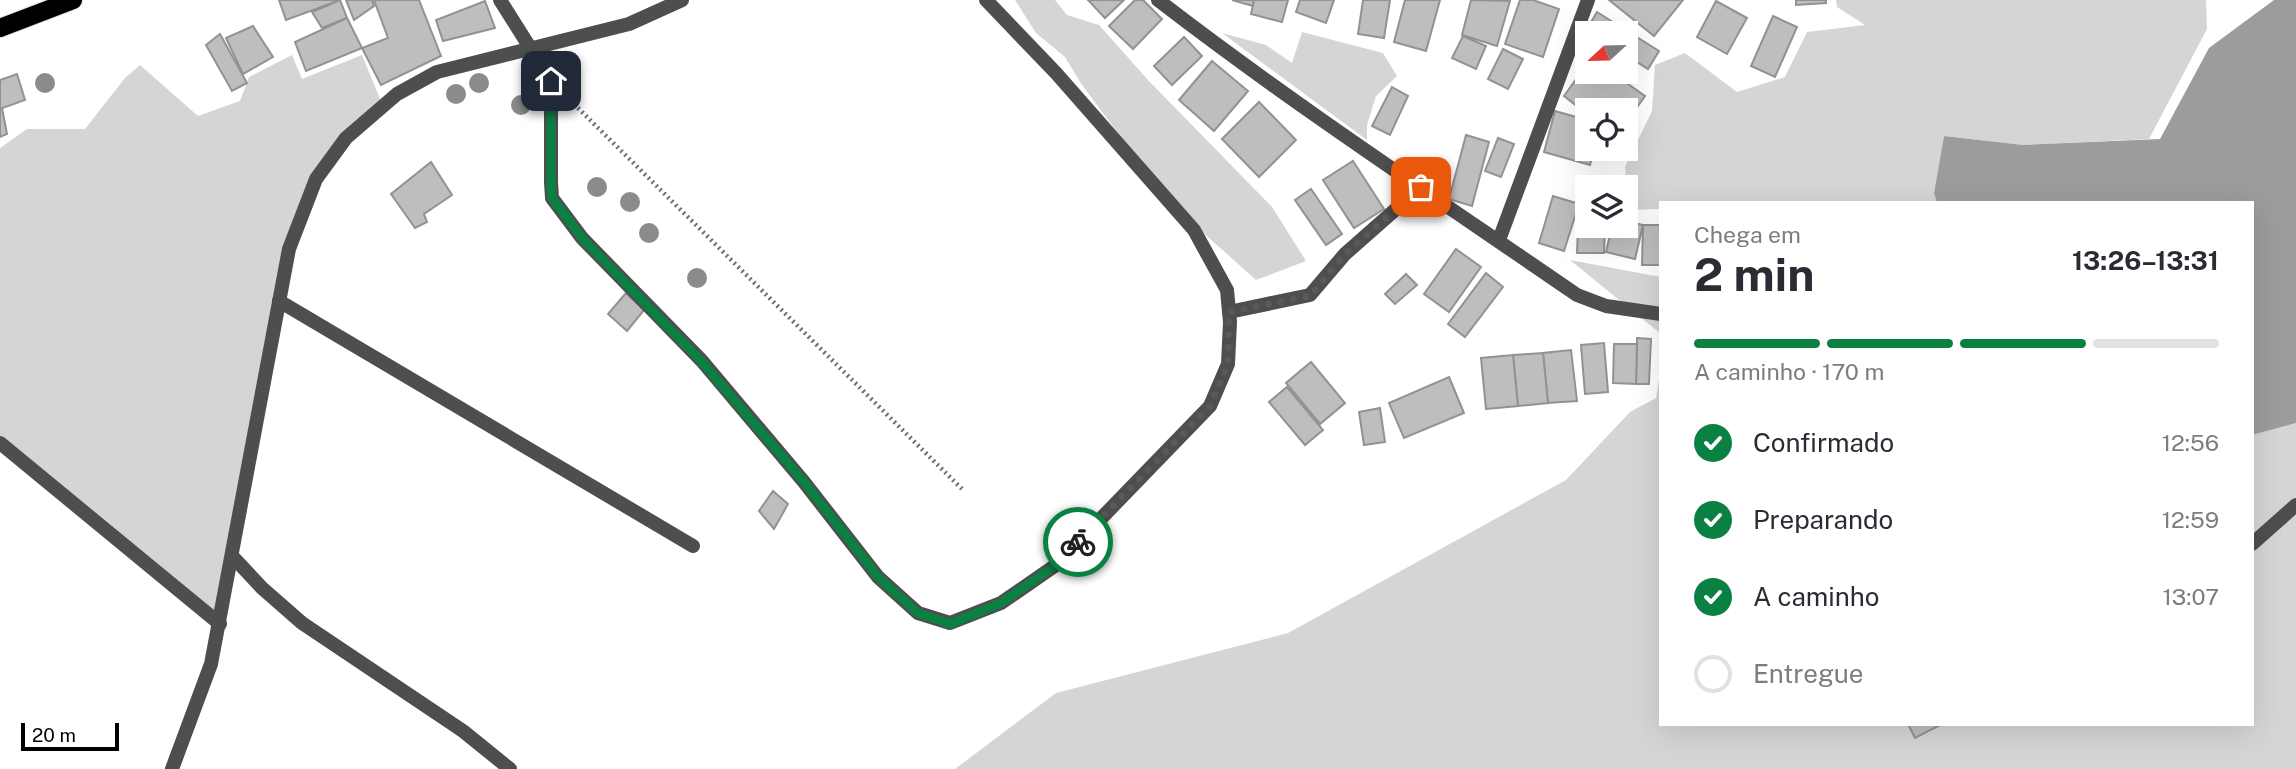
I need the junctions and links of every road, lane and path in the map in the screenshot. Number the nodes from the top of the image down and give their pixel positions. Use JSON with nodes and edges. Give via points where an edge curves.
{"nodes":[{"id":1,"x":73,"y":0,"type":"edge"},
{"id":2,"x":500,"y":0,"type":"edge"},
{"id":3,"x":682,"y":0,"type":"edge"},
{"id":4,"x":986,"y":0,"type":"edge"},
{"id":5,"x":1158,"y":0,"type":"edge"},
{"id":6,"x":1588,"y":0,"type":"edge"},
{"id":7,"x":0,"y":28,"type":"edge"},
{"id":8,"x":531,"y":48,"type":"junction"},
{"id":9,"x":551,"y":81,"type":"junction"},
{"id":10,"x":1421,"y":187,"type":"junction"},
{"id":11,"x":1499,"y":240,"type":"junction"},
{"id":12,"x":279,"y":301,"type":"junction"},
{"id":13,"x":1229,"y":312,"type":"junction"},
{"id":14,"x":1659,"y":314,"type":"edge"},
{"id":15,"x":0,"y":443,"type":"edge"},
{"id":16,"x":964,"y":491,"type":"dead end"},
{"id":17,"x":2296,"y":505,"type":"edge"},
{"id":18,"x":2254,"y":542,"type":"edge"},
{"id":19,"x":693,"y":546,"type":"dead end"},
{"id":20,"x":233,"y":557,"type":"junction"},
{"id":21,"x":220,"y":624,"type":"junction"},
{"id":22,"x":172,"y":769,"type":"edge"},
{"id":23,"x":510,"y":769,"type":"edge"}],
"edges":[{"from":1,"to":7,"type":"main road"},
{"from":2,"to":8,"type":"street"},
{"from":3,"to":8,"type":"street","via":[[629,24]]},
{"from":4,"to":13,"type":"street","via":[[1194,230],[1227,290]]},
{"from":5,"to":10,"type":"street","via":[[1248,69]]},
{"from":6,"to":11,"type":"street"},
{"from":8,"to":9,"type":"street"},
{"from":8,"to":12,"type":"street","via":[[437,72],[397,94],[346,138],[316,179],[289,249]]},
{"from":9,"to":13,"type":"street","via":[[552,198],[560,211],[702,362],[878,577],[918,613],[950,624],[1001,603],[1056,565],[1210,406],[1228,364]]},
{"from":9,"to":16,"type":"path"},
{"from":10,"to":11,"type":"street"},
{"from":10,"to":13,"type":"street","via":[[1345,254],[1310,296]]},
{"from":11,"to":14,"type":"street","via":[[1577,295],[1606,306]]},
{"from":12,"to":19,"type":"street"},
{"from":12,"to":20,"type":"street"},
{"from":15,"to":21,"type":"street"},
{"from":17,"to":18,"type":"street"},
{"from":20,"to":21,"type":"street"},
{"from":20,"to":23,"type":"street","via":[[302,623],[463,731]]},
{"from":21,"to":22,"type":"street","via":[[211,664]]}]}
